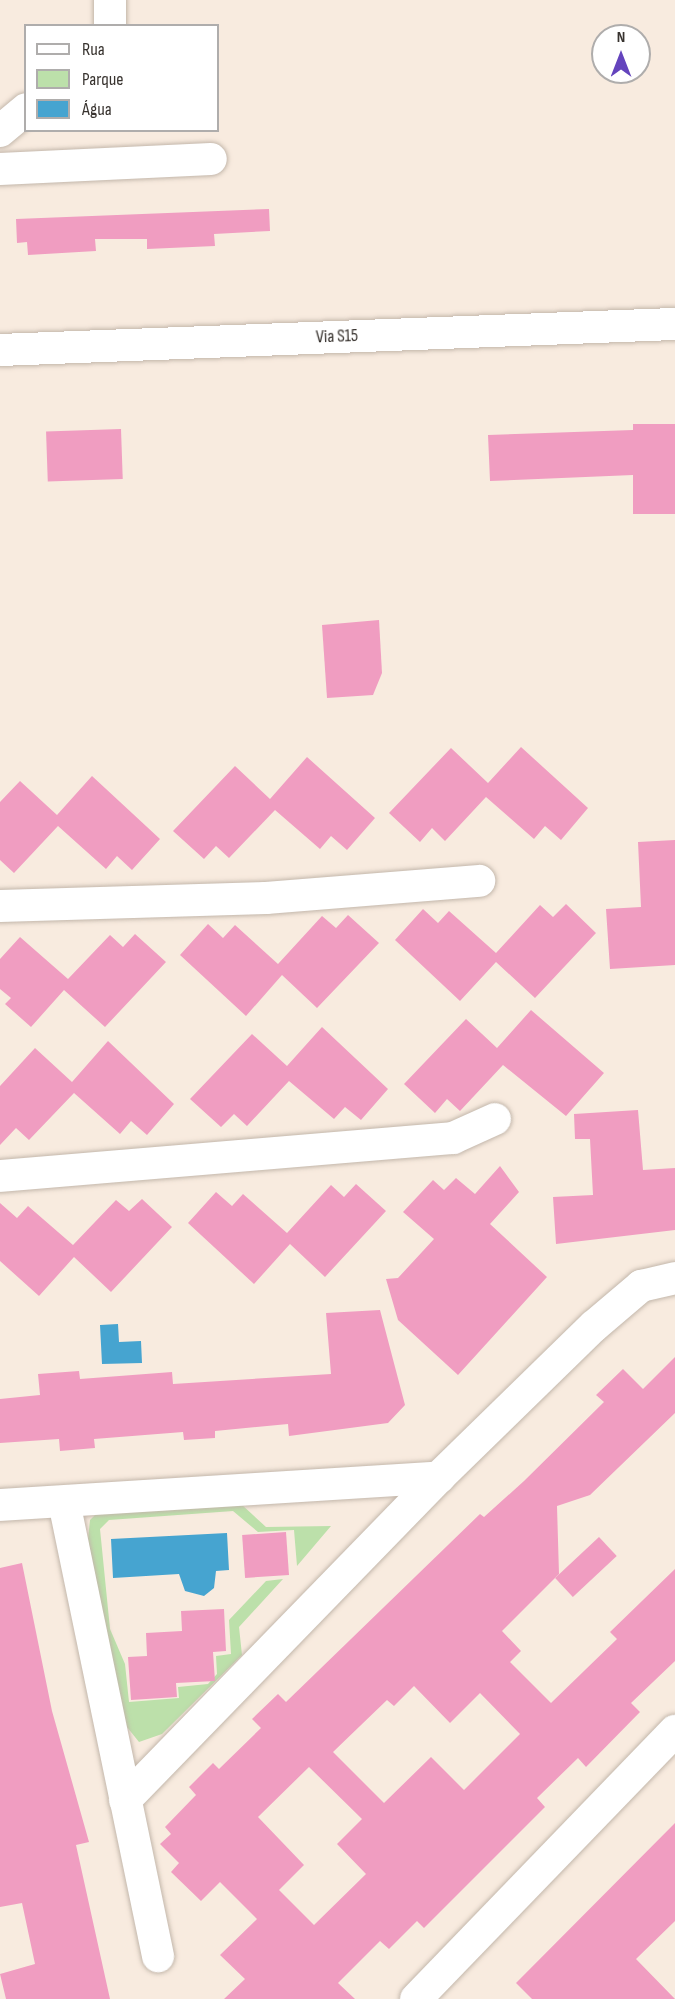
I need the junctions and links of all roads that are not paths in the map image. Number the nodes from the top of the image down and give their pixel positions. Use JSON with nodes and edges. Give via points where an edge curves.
{"nodes":[{"id":1,"x":110,"y":0,"type":"edge"},
{"id":2,"x":110,"y":24,"type":"edge"},
{"id":3,"x":24,"y":111,"type":"edge"},
{"id":4,"x":0,"y":131,"type":"edge"},
{"id":5,"x":211,"y":159,"type":"dead end"},
{"id":6,"x":0,"y":169,"type":"edge"},
{"id":7,"x":675,"y":324,"type":"edge"},
{"id":8,"x":0,"y":350,"type":"edge"},
{"id":9,"x":479,"y":881,"type":"dead end"},
{"id":10,"x":0,"y":906,"type":"edge"},
{"id":11,"x":495,"y":1119,"type":"dead end"},
{"id":12,"x":0,"y":1176,"type":"edge"},
{"id":13,"x":675,"y":1278,"type":"edge"},
{"id":14,"x":439,"y":1477,"type":"junction"},
{"id":15,"x":64,"y":1502,"type":"junction"},
{"id":16,"x":0,"y":1505,"type":"edge"},
{"id":17,"x":675,"y":1731,"type":"edge"},
{"id":18,"x":125,"y":1800,"type":"junction"},
{"id":19,"x":158,"y":1956,"type":"dead end"},
{"id":20,"x":416,"y":1999,"type":"edge"}],
"edges":[{"from":1,"to":2,"type":"street"},
{"from":3,"to":4,"type":"street"},
{"from":5,"to":6,"type":"street"},
{"from":7,"to":8,"type":"street","name":"Via S15"},
{"from":9,"to":10,"type":"street","via":[[266,898]]},
{"from":11,"to":12,"type":"street","via":[[453,1138]]},
{"from":13,"to":14,"type":"street","via":[[659,1279],[628,1295]]},
{"from":14,"to":15,"type":"street"},
{"from":14,"to":18,"type":"street"},
{"from":15,"to":16,"type":"street"},
{"from":15,"to":18,"type":"street"},
{"from":17,"to":20,"type":"street"},
{"from":18,"to":19,"type":"street"}]}
